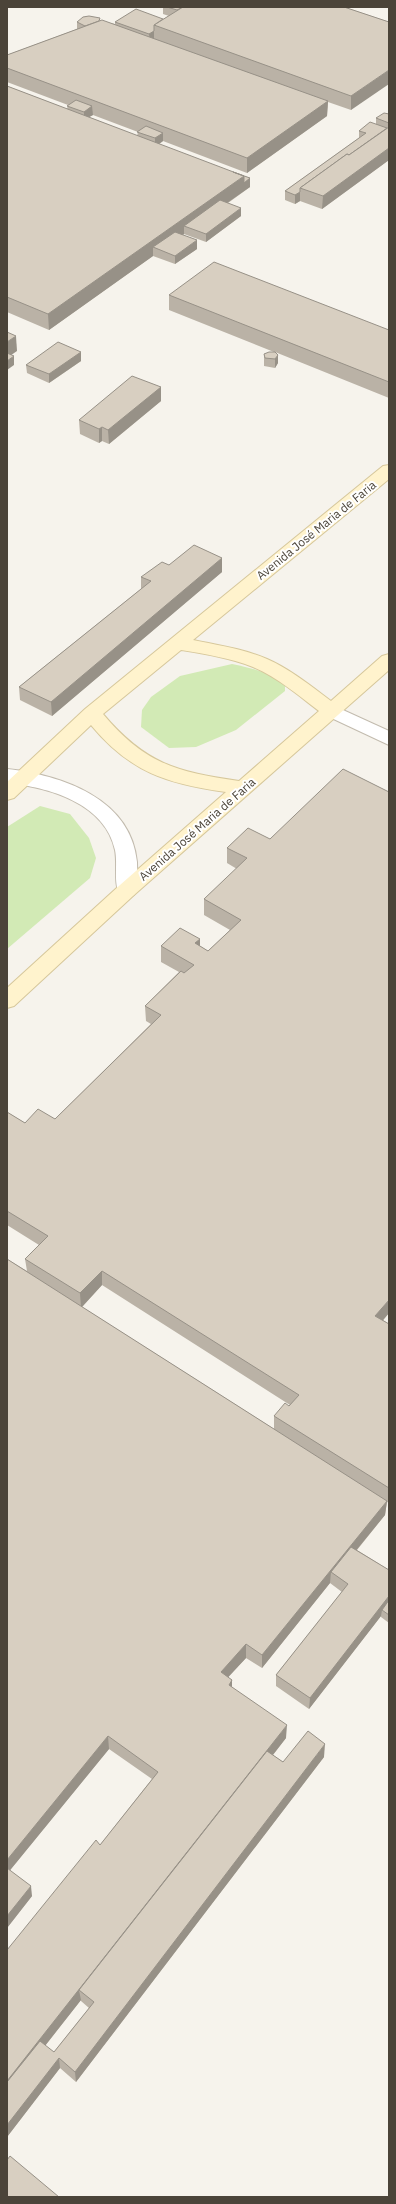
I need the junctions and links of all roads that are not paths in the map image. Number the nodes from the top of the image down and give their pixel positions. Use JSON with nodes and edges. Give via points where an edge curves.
{"nodes":[{"id":1,"x":389,"y":470,"type":"edge"},
{"id":2,"x":176,"y":643,"type":"junction"},
{"id":3,"x":389,"y":660,"type":"edge"},
{"id":4,"x":332,"y":711,"type":"junction"},
{"id":5,"x":92,"y":713,"type":"junction"},
{"id":6,"x":389,"y":739,"type":"edge"},
{"id":7,"x":15,"y":776,"type":"edge"},
{"id":8,"x":243,"y":788,"type":"junction"},
{"id":9,"x":7,"y":793,"type":"edge"},
{"id":10,"x":127,"y":890,"type":"junction"},
{"id":11,"x":7,"y":1000,"type":"edge"}],
"edges":[{"from":1,"to":2,"type":"street","name":"Avenida José Maria de Faria"},
{"from":2,"to":4,"type":"street","via":[[222,651],[261,664],[294,682]]},
{"from":2,"to":5,"type":"street","name":"Avenida José Maria de Faria"},
{"from":3,"to":4,"type":"street","name":"Avenida José Maria de Faria"},
{"from":4,"to":6,"type":"street"},
{"from":4,"to":8,"type":"street","name":"Avenida José Maria de Faria"},
{"from":5,"to":7,"type":"street","name":"Avenida José Maria de Faria"},
{"from":5,"to":8,"type":"street","via":[[110,736],[135,758],[164,773],[196,782]]},
{"from":7,"to":9,"type":"street","name":"Avenida José Maria de Faria"},
{"from":7,"to":10,"type":"street","via":[[65,788],[104,814],[121,838],[126,856]]},
{"from":8,"to":10,"type":"street","name":"Avenida José Maria de Faria"},
{"from":10,"to":11,"type":"street","name":"Avenida José Maria de Faria"}]}
